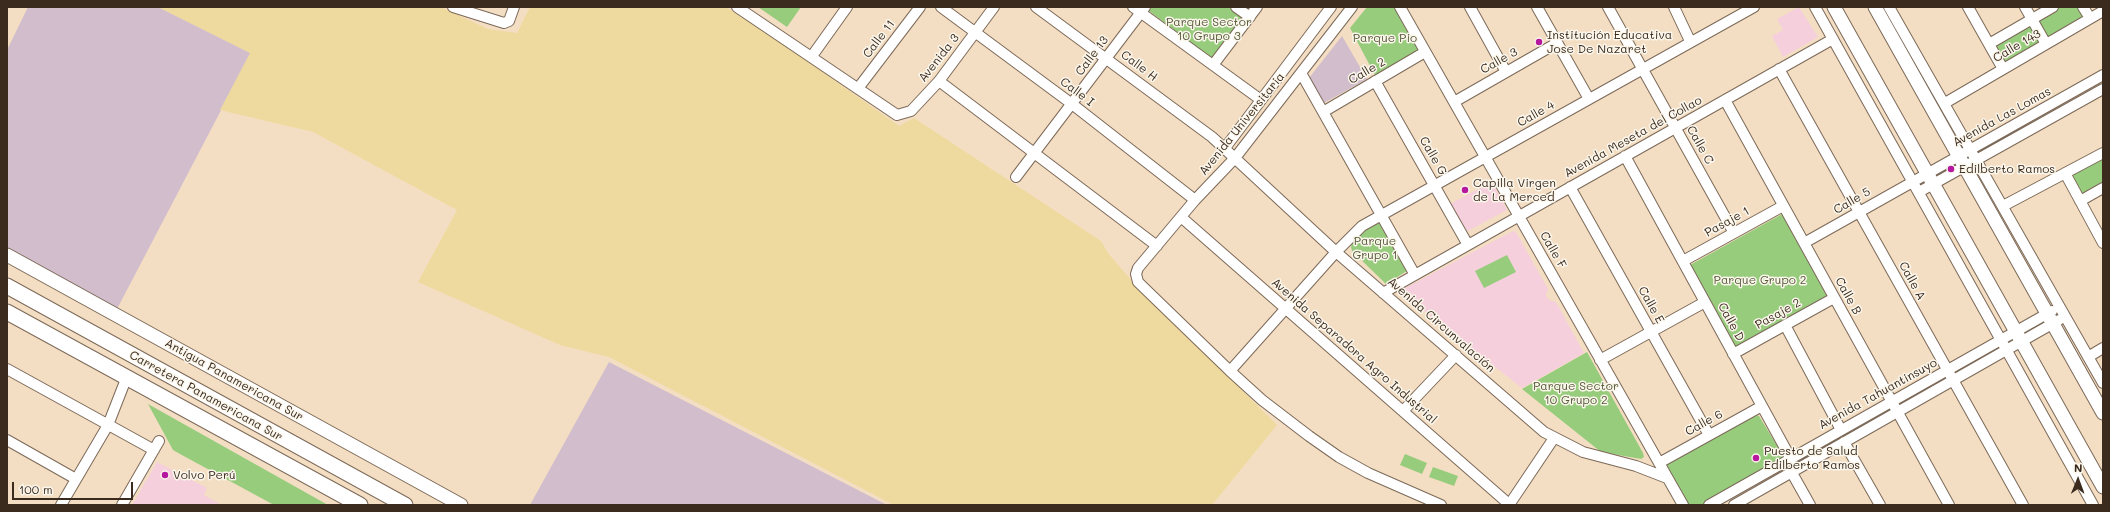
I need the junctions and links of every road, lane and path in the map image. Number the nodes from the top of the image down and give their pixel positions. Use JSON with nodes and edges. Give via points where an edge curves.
{"nodes":[{"id":1,"x":453,"y":7,"type":"edge"},
{"id":2,"x":514,"y":7,"type":"edge"},
{"id":3,"x":737,"y":7,"type":"edge"},
{"id":4,"x":920,"y":7,"type":"edge"},
{"id":5,"x":941,"y":7,"type":"edge"},
{"id":6,"x":994,"y":7,"type":"edge"},
{"id":7,"x":1036,"y":7,"type":"edge"},
{"id":8,"x":1236,"y":7,"type":"edge"},
{"id":9,"x":1257,"y":7,"type":"edge"},
{"id":10,"x":1331,"y":7,"type":"edge"},
{"id":11,"x":1352,"y":7,"type":"edge"},
{"id":12,"x":1400,"y":7,"type":"edge"},
{"id":13,"x":1470,"y":7,"type":"edge"},
{"id":14,"x":1537,"y":7,"type":"edge"},
{"id":15,"x":1608,"y":7,"type":"edge"},
{"id":16,"x":1674,"y":7,"type":"edge"},
{"id":17,"x":1754,"y":7,"type":"edge"},
{"id":18,"x":1815,"y":7,"type":"edge"},
{"id":19,"x":1834,"y":7,"type":"edge"},
{"id":20,"x":1875,"y":7,"type":"edge"},
{"id":21,"x":1889,"y":7,"type":"edge"},
{"id":22,"x":1968,"y":7,"type":"edge"},
{"id":23,"x":2025,"y":7,"type":"edge"},
{"id":24,"x":2053,"y":7,"type":"edge"},
{"id":25,"x":2083,"y":7,"type":"edge"},
{"id":26,"x":843,"y":8,"type":"edge"},
{"id":27,"x":1140,"y":9,"type":"edge"},
{"id":28,"x":2103,"y":11,"type":"edge"},
{"id":29,"x":1250,"y":17,"type":"junction"},
{"id":30,"x":2090,"y":18,"type":"junction"},
{"id":31,"x":2032,"y":19,"type":"junction"},
{"id":32,"x":975,"y":32,"type":"junction"},
{"id":33,"x":1833,"y":39,"type":"junction"},
{"id":34,"x":1690,"y":41,"type":"junction"},
{"id":35,"x":1557,"y":44,"type":"junction"},
{"id":36,"x":1989,"y":44,"type":"junction"},
{"id":37,"x":2046,"y":44,"type":"junction"},
{"id":38,"x":1425,"y":52,"type":"junction"},
{"id":39,"x":812,"y":56,"type":"junction"},
{"id":40,"x":1106,"y":58,"type":"junction"},
{"id":41,"x":1213,"y":65,"type":"junction"},
{"id":42,"x":1643,"y":69,"type":"junction"},
{"id":43,"x":1779,"y":69,"type":"junction"},
{"id":44,"x":2004,"y":69,"type":"junction"},
{"id":45,"x":1506,"y":72,"type":"junction"},
{"id":46,"x":1301,"y":73,"type":"junction"},
{"id":47,"x":2103,"y":75,"type":"edge"},
{"id":48,"x":939,"y":81,"type":"junction"},
{"id":49,"x":1375,"y":81,"type":"junction"},
{"id":50,"x":859,"y":87,"type":"junction"},
{"id":51,"x":2103,"y":89,"type":"edge"},
{"id":52,"x":1588,"y":99,"type":"junction"},
{"id":53,"x":1261,"y":100,"type":"junction"},
{"id":54,"x":1724,"y":100,"type":"junction"},
{"id":55,"x":1454,"y":102,"type":"junction"},
{"id":56,"x":1945,"y":103,"type":"junction"},
{"id":57,"x":1072,"y":104,"type":"junction"},
{"id":58,"x":1323,"y":112,"type":"junction"},
{"id":59,"x":1676,"y":128,"type":"junction"},
{"id":60,"x":1224,"y":148,"type":"junction"},
{"id":61,"x":1970,"y":149,"type":"junction"},
{"id":62,"x":1035,"y":152,"type":"junction"},
{"id":63,"x":2103,"y":153,"type":"edge"},
{"id":64,"x":1625,"y":156,"type":"junction"},
{"id":65,"x":1485,"y":157,"type":"junction"},
{"id":66,"x":1235,"y":158,"type":"junction"},
{"id":67,"x":1976,"y":160,"type":"junction"},
{"id":68,"x":1961,"y":161,"type":"junction"},
{"id":69,"x":2065,"y":173,"type":"junction"},
{"id":70,"x":1016,"y":177,"type":"dead end"},
{"id":71,"x":1930,"y":179,"type":"junction"},
{"id":72,"x":1913,"y":181,"type":"junction"},
{"id":73,"x":1434,"y":185,"type":"junction"},
{"id":74,"x":1570,"y":187,"type":"junction"},
{"id":75,"x":2103,"y":188,"type":"edge"},
{"id":76,"x":1918,"y":192,"type":"junction"},
{"id":77,"x":1195,"y":200,"type":"junction"},
{"id":78,"x":2080,"y":201,"type":"junction"},
{"id":79,"x":1783,"y":206,"type":"junction"},
{"id":80,"x":2003,"y":206,"type":"junction"},
{"id":81,"x":1859,"y":212,"type":"junction"},
{"id":82,"x":1380,"y":214,"type":"junction"},
{"id":83,"x":1519,"y":216,"type":"junction"},
{"id":84,"x":1181,"y":217,"type":"junction"},
{"id":85,"x":1734,"y":233,"type":"junction"},
{"id":86,"x":1804,"y":243,"type":"junction"},
{"id":87,"x":2103,"y":243,"type":"edge"},
{"id":88,"x":1468,"y":245,"type":"junction"},
{"id":89,"x":1157,"y":246,"type":"junction"},
{"id":90,"x":1336,"y":252,"type":"junction"},
{"id":91,"x":7,"y":255,"type":"edge"},
{"id":92,"x":1683,"y":261,"type":"junction"},
{"id":93,"x":1415,"y":275,"type":"junction"},
{"id":94,"x":7,"y":286,"type":"edge"},
{"id":95,"x":1383,"y":293,"type":"junction"},
{"id":96,"x":1834,"y":298,"type":"junction"},
{"id":97,"x":1705,"y":302,"type":"junction"},
{"id":98,"x":2060,"y":306,"type":"junction"},
{"id":99,"x":1285,"y":308,"type":"junction"},
{"id":100,"x":7,"y":312,"type":"edge"},
{"id":101,"x":2065,"y":316,"type":"junction"},
{"id":102,"x":2050,"y":319,"type":"junction"},
{"id":103,"x":1785,"y":325,"type":"junction"},
{"id":104,"x":1651,"y":332,"type":"junction"},
{"id":105,"x":2018,"y":336,"type":"junction"},
{"id":106,"x":2001,"y":339,"type":"junction"},
{"id":107,"x":2103,"y":348,"type":"edge"},
{"id":108,"x":2006,"y":349,"type":"junction"},
{"id":109,"x":1733,"y":354,"type":"junction"},
{"id":110,"x":1456,"y":355,"type":"junction"},
{"id":111,"x":2088,"y":357,"type":"junction"},
{"id":112,"x":1600,"y":360,"type":"junction"},
{"id":113,"x":7,"y":369,"type":"edge"},
{"id":114,"x":1948,"y":370,"type":"junction"},
{"id":115,"x":1230,"y":371,"type":"junction"},
{"id":116,"x":126,"y":379,"type":"junction"},
{"id":117,"x":1953,"y":380,"type":"junction"},
{"id":118,"x":2103,"y":383,"type":"edge"},
{"id":119,"x":1892,"y":401,"type":"junction"},
{"id":120,"x":1762,"y":406,"type":"junction"},
{"id":121,"x":1403,"y":411,"type":"junction"},
{"id":122,"x":1898,"y":412,"type":"junction"},
{"id":123,"x":2103,"y":414,"type":"edge"},
{"id":124,"x":108,"y":425,"type":"junction"},
{"id":125,"x":1842,"y":430,"type":"junction"},
{"id":126,"x":1709,"y":435,"type":"junction"},
{"id":127,"x":1554,"y":438,"type":"junction"},
{"id":128,"x":7,"y":440,"type":"edge"},
{"id":129,"x":159,"y":441,"type":"dead end"},
{"id":130,"x":1844,"y":442,"type":"junction"},
{"id":131,"x":154,"y":450,"type":"junction"},
{"id":132,"x":1791,"y":459,"type":"junction"},
{"id":133,"x":1659,"y":463,"type":"junction"},
{"id":134,"x":1792,"y":473,"type":"junction"},
{"id":135,"x":1668,"y":478,"type":"junction"},
{"id":136,"x":76,"y":479,"type":"junction"},
{"id":137,"x":2103,"y":488,"type":"edge"},
{"id":138,"x":1739,"y":504,"type":"edge"},
{"id":139,"x":61,"y":505,"type":"edge"},
{"id":140,"x":122,"y":505,"type":"edge"},
{"id":141,"x":360,"y":505,"type":"edge"},
{"id":142,"x":405,"y":505,"type":"edge"},
{"id":143,"x":461,"y":505,"type":"edge"},
{"id":144,"x":1441,"y":505,"type":"edge"},
{"id":145,"x":1509,"y":505,"type":"edge"},
{"id":146,"x":1683,"y":505,"type":"edge"},
{"id":147,"x":1709,"y":505,"type":"edge"},
{"id":148,"x":1810,"y":505,"type":"edge"},
{"id":149,"x":1880,"y":505,"type":"edge"},
{"id":150,"x":1949,"y":505,"type":"edge"},
{"id":151,"x":2023,"y":505,"type":"edge"},
{"id":152,"x":2093,"y":505,"type":"edge"}],
"edges":[{"from":1,"to":2,"type":"street","via":[[504,23],[509,21]]},
{"from":3,"to":39,"type":"street"},
{"from":4,"to":50,"type":"street","name":"Calle 11"},
{"from":5,"to":32,"type":"street","name":"Calle I"},
{"from":6,"to":32,"type":"street","name":"Avenida 3"},
{"from":7,"to":40,"type":"street","name":"Calle H"},
{"from":8,"to":29,"type":"street"},
{"from":9,"to":29,"type":"street"},
{"from":10,"to":53,"type":"street","name":"Avenida Universitaria"},
{"from":11,"to":46,"type":"street","name":"Avenida Universitaria"},
{"from":12,"to":38,"type":"street","name":"Calle F"},
{"from":13,"to":45,"type":"street"},
{"from":14,"to":35,"type":"street"},
{"from":15,"to":42,"type":"street","name":"Calle C"},
{"from":16,"to":34,"type":"street"},
{"from":17,"to":34,"type":"street","name":"Calle 4"},
{"from":18,"to":33,"type":"street"},
{"from":19,"to":71,"type":"main road"},
{"from":20,"to":68,"type":"main road"},
{"from":21,"to":56,"type":"street"},
{"from":22,"to":36,"type":"street"},
{"from":23,"to":31,"type":"street"},
{"from":24,"to":31,"type":"street"},
{"from":25,"to":30,"type":"street"},
{"from":26,"to":39,"type":"street"},
{"from":27,"to":40,"type":"street","name":"Calle 13"},
{"from":27,"to":41,"type":"street"},
{"from":28,"to":30,"type":"street","name":"Calle 143"},
{"from":29,"to":41,"type":"street"},
{"from":30,"to":37,"type":"street","name":"Calle 143"},
{"from":31,"to":36,"type":"street"},
{"from":31,"to":37,"type":"street"},
{"from":32,"to":48,"type":"street","name":"Avenida 3"},
{"from":32,"to":57,"type":"street","name":"Calle I"},
{"from":33,"to":43,"type":"street","name":"Avenida Meseta del Collao"},
{"from":33,"to":72,"type":"street"},
{"from":34,"to":42,"type":"street","name":"Calle 4"},
{"from":35,"to":45,"type":"street","name":"Calle 3"},
{"from":35,"to":52,"type":"street"},
{"from":36,"to":44,"type":"street"},
{"from":37,"to":44,"type":"street","name":"Calle 143"},
{"from":38,"to":49,"type":"street","name":"Calle 2"},
{"from":38,"to":55,"type":"street","name":"Calle F"},
{"from":39,"to":50,"type":"street"},
{"from":40,"to":57,"type":"street","name":"Calle 13"},
{"from":40,"to":60,"type":"street","name":"Calle H"},
{"from":41,"to":53,"type":"street"},
{"from":42,"to":52,"type":"street","name":"Calle 4"},
{"from":42,"to":59,"type":"street","name":"Calle C"},
{"from":43,"to":54,"type":"street","name":"Avenida Meseta del Collao"},
{"from":43,"to":81,"type":"street","name":"Calle A"},
{"from":44,"to":56,"type":"street","name":"Calle 143"},
{"from":45,"to":55,"type":"street","name":"Calle 3"},
{"from":46,"to":58,"type":"street"},
{"from":46,"to":66,"type":"street","name":"Avenida Universitaria"},
{"from":47,"to":61,"type":"street","name":"Avenida Las Lomas"},
{"from":48,"to":50,"type":"street","name":"Avenida 3","via":[[911,111],[903,114],[897,114]]},
{"from":48,"to":62,"type":"street"},
{"from":49,"to":58,"type":"street","name":"Calle 2"},
{"from":49,"to":73,"type":"street","name":"Calle G"},
{"from":51,"to":67,"type":"street","name":"Avenida Las Lomas"},
{"from":52,"to":65,"type":"street","name":"Calle 4"},
{"from":53,"to":60,"type":"street","name":"Avenida Universitaria"},
{"from":54,"to":59,"type":"street","name":"Avenida Meseta del Collao"},
{"from":54,"to":79,"type":"street","name":"Calle B"},
{"from":55,"to":65,"type":"street","name":"Calle F"},
{"from":56,"to":61,"type":"street"},
{"from":57,"to":62,"type":"street","name":"Calle 13"},
{"from":57,"to":77,"type":"street","name":"Calle I"},
{"from":58,"to":82,"type":"street"},
{"from":59,"to":64,"type":"street","name":"Avenida Meseta del Collao"},
{"from":59,"to":85,"type":"street","name":"Calle C"},
{"from":60,"to":66,"type":"street","name":"Avenida Circunvalación"},
{"from":61,"to":67,"type":"street"},
{"from":61,"to":68,"type":"street","name":"Avenida Las Lomas"},
{"from":62,"to":70,"type":"street","name":"Calle 13"},
{"from":62,"to":89,"type":"street"},
{"from":63,"to":69,"type":"street"},
{"from":64,"to":74,"type":"street","name":"Avenida Meseta del Collao"},
{"from":64,"to":92,"type":"street","name":"Calle D"},
{"from":65,"to":73,"type":"street","name":"Calle 4"},
{"from":65,"to":83,"type":"street","name":"Calle F"},
{"from":66,"to":77,"type":"street","name":"Avenida Universitaria"},
{"from":66,"to":90,"type":"street","name":"Avenida Circunvalación"},
{"from":67,"to":68,"type":"street","name":"Avenida Las Lomas"},
{"from":67,"to":80,"type":"street"},
{"from":68,"to":71,"type":"street","name":"Avenida Las Lomas"},
{"from":68,"to":102,"type":"main road"},
{"from":69,"to":78,"type":"street"},
{"from":69,"to":80,"type":"street"},
{"from":71,"to":72,"type":"street","name":"Avenida Las Lomas"},
{"from":71,"to":76,"type":"street","name":"Avenida Las Lomas"},
{"from":71,"to":105,"type":"main road"},
{"from":72,"to":76,"type":"street"},
{"from":72,"to":81,"type":"street","name":"Calle 5"},
{"from":73,"to":82,"type":"street","name":"Calle 4"},
{"from":73,"to":88,"type":"street","name":"Calle G"},
{"from":74,"to":83,"type":"street","name":"Avenida Meseta del Collao"},
{"from":74,"to":104,"type":"street","name":"Calle E"},
{"from":75,"to":78,"type":"street"},
{"from":76,"to":106,"type":"street"},
{"from":77,"to":84,"type":"street","name":"Avenida Universitaria"},
{"from":78,"to":87,"type":"street"},
{"from":79,"to":85,"type":"street","name":"Pasaje 1"},
{"from":79,"to":86,"type":"street","name":"Calle B"},
{"from":80,"to":98,"type":"street"},
{"from":81,"to":86,"type":"street","name":"Calle 5"},
{"from":81,"to":114,"type":"street","name":"Calle A"},
{"from":82,"to":90,"type":"street","name":"Calle 4","via":[[1351,235]]},
{"from":82,"to":93,"type":"street"},
{"from":83,"to":88,"type":"street","name":"Avenida Meseta del Collao"},
{"from":83,"to":112,"type":"street","name":"Calle F"},
{"from":84,"to":89,"type":"street","name":"Avenida Universitaria"},
{"from":84,"to":99,"type":"street","name":"Avenida Separadora Agro Industrial"},
{"from":85,"to":92,"type":"street","name":"Pasaje 1"},
{"from":86,"to":96,"type":"street","name":"Calle B"},
{"from":88,"to":93,"type":"street","name":"Avenida Meseta del Collao"},
{"from":89,"to":115,"type":"street","name":"Avenida Universitaria","via":[[1138,268],[1138,282]]},
{"from":90,"to":95,"type":"street","name":"Avenida Circunvalación"},
{"from":90,"to":99,"type":"street","name":"Calle 4"},
{"from":91,"to":143,"type":"main road","name":"Antigua Panamericana Sur"},
{"from":92,"to":97,"type":"street","name":"Calle D"},
{"from":93,"to":95,"type":"street","name":"Avenida Meseta del Collao"},
{"from":94,"to":142,"type":"highway","name":"Carretera Panamericana Sur"},
{"from":95,"to":110,"type":"street","name":"Avenida Circunvalación"},
{"from":96,"to":103,"type":"street","name":"Pasaje 2"},
{"from":96,"to":119,"type":"street","name":"Calle B"},
{"from":97,"to":104,"type":"street"},
{"from":97,"to":109,"type":"street","name":"Calle D"},
{"from":98,"to":101,"type":"street"},
{"from":98,"to":102,"type":"street","name":"Avenida Tahuantinsuyo"},
{"from":99,"to":115,"type":"street","name":"Calle 4"},
{"from":99,"to":121,"type":"street","name":"Avenida Separadora Agro Industrial"},
{"from":100,"to":116,"type":"highway","name":"Carretera Panamericana Sur"},
{"from":101,"to":102,"type":"street","name":"Avenida Tahuantinsuyo"},
{"from":101,"to":111,"type":"street"},
{"from":102,"to":105,"type":"street","name":"Avenida Tahuantinsuyo"},
{"from":102,"to":123,"type":"main road"},
{"from":103,"to":109,"type":"street","name":"Pasaje 2"},
{"from":103,"to":125,"type":"street"},
{"from":104,"to":112,"type":"street"},
{"from":104,"to":126,"type":"street","name":"Calle E"},
{"from":105,"to":106,"type":"street","name":"Avenida Tahuantinsuyo"},
{"from":105,"to":108,"type":"street","name":"Avenida Tahuantinsuyo"},
{"from":105,"to":137,"type":"main road"},
{"from":106,"to":108,"type":"street"},
{"from":106,"to":114,"type":"street","name":"Avenida Tahuantinsuyo"},
{"from":107,"to":111,"type":"street"},
{"from":108,"to":117,"type":"street","name":"Avenida Tahuantinsuyo"},
{"from":108,"to":152,"type":"street"},
{"from":109,"to":120,"type":"street","name":"Calle D"},
{"from":110,"to":121,"type":"street"},
{"from":110,"to":127,"type":"street","name":"Avenida Circunvalación"},
{"from":111,"to":118,"type":"street"},
{"from":112,"to":133,"type":"street","name":"Calle F"},
{"from":113,"to":124,"type":"street"},
{"from":114,"to":117,"type":"street","name":"Calle A"},
{"from":114,"to":119,"type":"street","name":"Avenida Tahuantinsuyo"},
{"from":115,"to":144,"type":"street","via":[[1262,400],[1339,457],[1368,473]]},
{"from":116,"to":124,"type":"street"},
{"from":116,"to":141,"type":"highway","name":"Carretera Panamericana Sur"},
{"from":117,"to":122,"type":"street","name":"Avenida Tahuantinsuyo"},
{"from":117,"to":151,"type":"street","name":"Calle A"},
{"from":119,"to":122,"type":"street","name":"Calle B"},
{"from":119,"to":125,"type":"street","name":"Avenida Tahuantinsuyo"},
{"from":120,"to":126,"type":"street","name":"Calle 6"},
{"from":120,"to":132,"type":"street","name":"Calle D"},
{"from":121,"to":145,"type":"street","name":"Avenida Separadora Agro Industrial"},
{"from":122,"to":130,"type":"street","name":"Avenida Tahuantinsuyo"},
{"from":122,"to":150,"type":"street","name":"Calle B"},
{"from":124,"to":131,"type":"street"},
{"from":124,"to":136,"type":"street"},
{"from":125,"to":132,"type":"street","name":"Avenida Tahuantinsuyo"},
{"from":126,"to":133,"type":"street","name":"Calle 6"},
{"from":127,"to":135,"type":"street","name":"Avenida Circunvalación","via":[[1583,452],[1636,466]]},
{"from":127,"to":145,"type":"street"},
{"from":128,"to":136,"type":"street"},
{"from":129,"to":131,"type":"street"},
{"from":130,"to":134,"type":"street","name":"Avenida Tahuantinsuyo"},
{"from":130,"to":149,"type":"street"},
{"from":131,"to":140,"type":"street"},
{"from":132,"to":147,"type":"street","name":"Avenida Tahuantinsuyo"},
{"from":133,"to":135,"type":"street","name":"Calle F"},
{"from":134,"to":138,"type":"street","name":"Avenida Tahuantinsuyo"},
{"from":134,"to":148,"type":"street"},
{"from":135,"to":146,"type":"street","name":"Calle F"},
{"from":136,"to":139,"type":"street"}]}
